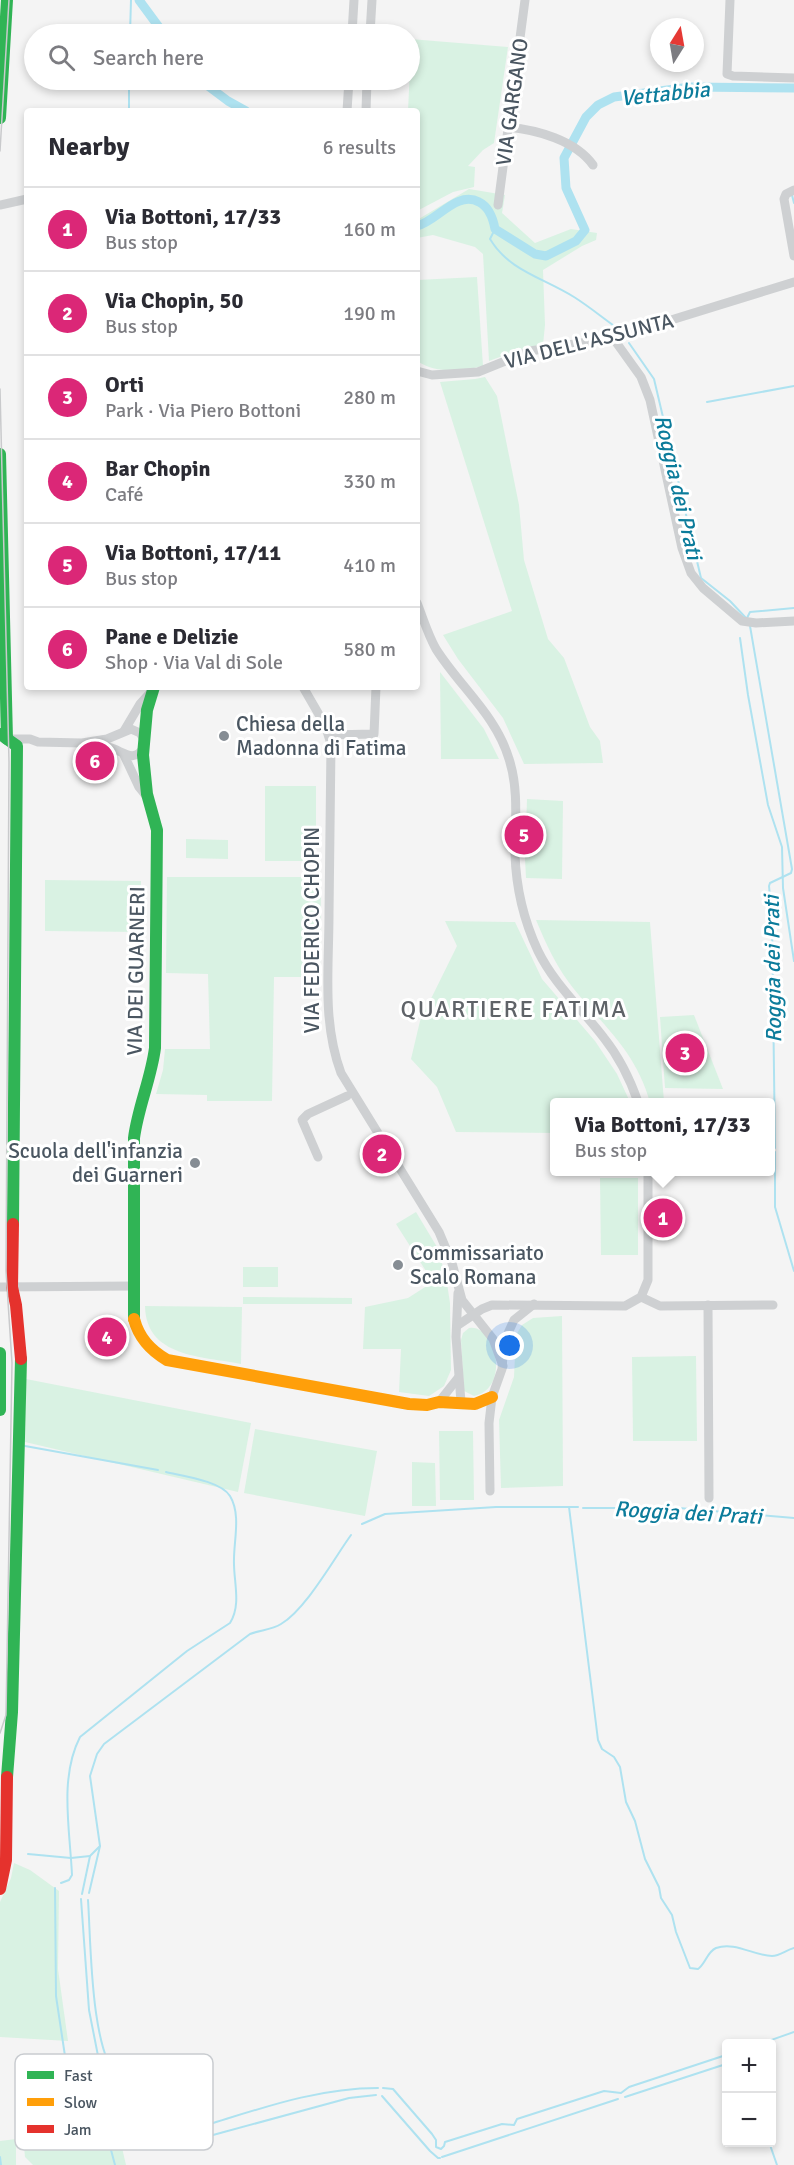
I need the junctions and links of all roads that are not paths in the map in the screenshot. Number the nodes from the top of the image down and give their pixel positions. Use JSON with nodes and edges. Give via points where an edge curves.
{"nodes":[{"id":1,"x":7,"y":0,"type":"edge"},
{"id":2,"x":525,"y":0,"type":"edge"},
{"id":3,"x":730,"y":0,"type":"edge"},
{"id":4,"x":354,"y":2,"type":"edge"},
{"id":5,"x":372,"y":2,"type":"edge"},
{"id":6,"x":353,"y":24,"type":"edge"},
{"id":7,"x":371,"y":24,"type":"edge"},
{"id":8,"x":2,"y":50,"type":"edge"},
{"id":9,"x":794,"y":78,"type":"edge"},
{"id":10,"x":348,"y":90,"type":"edge"},
{"id":11,"x":367,"y":90,"type":"edge"},
{"id":12,"x":347,"y":108,"type":"edge"},
{"id":13,"x":366,"y":108,"type":"edge"},
{"id":14,"x":0,"y":118,"type":"edge"},
{"id":15,"x":508,"y":127,"type":"junction"},
{"id":16,"x":593,"y":165,"type":"dead end"},
{"id":17,"x":794,"y":190,"type":"edge"},
{"id":18,"x":24,"y":201,"type":"edge"},
{"id":19,"x":498,"y":204,"type":"dead end"},
{"id":20,"x":0,"y":205,"type":"edge"},
{"id":21,"x":794,"y":256,"type":"edge"},
{"id":22,"x":794,"y":282,"type":"edge"},
{"id":23,"x":614,"y":338,"type":"junction"},
{"id":24,"x":420,"y":372,"type":"edge"},
{"id":25,"x":0,"y":454,"type":"edge"},
{"id":26,"x":1,"y":527,"type":"edge"},
{"id":27,"x":420,"y":610,"type":"edge"},
{"id":28,"x":794,"y":621,"type":"edge"},
{"id":29,"x":152,"y":690,"type":"edge"},
{"id":30,"x":153,"y":690,"type":"edge"},
{"id":31,"x":305,"y":690,"type":"edge"},
{"id":32,"x":376,"y":690,"type":"edge"},
{"id":33,"x":3,"y":708,"type":"edge"},
{"id":34,"x":122,"y":733,"type":"junction"},
{"id":35,"x":329,"y":735,"type":"junction"},
{"id":36,"x":6,"y":741,"type":"edge"},
{"id":37,"x":82,"y":743,"type":"junction"},
{"id":38,"x":144,"y":743,"type":"junction"},
{"id":39,"x":122,"y":754,"type":"junction"},
{"id":40,"x":148,"y":798,"type":"junction"},
{"id":41,"x":347,"y":1096,"type":"dead end"},
{"id":42,"x":636,"y":1098,"type":"edge"},
{"id":43,"x":318,"y":1157,"type":"dead end"},
{"id":44,"x":648,"y":1176,"type":"edge"},
{"id":45,"x":134,"y":1286,"type":"junction"},
{"id":46,"x":6,"y":1287,"type":"edge"},
{"id":47,"x":458,"y":1291,"type":"junction"},
{"id":48,"x":641,"y":1297,"type":"junction"},
{"id":49,"x":534,"y":1304,"type":"junction"},
{"id":50,"x":708,"y":1305,"type":"junction"},
{"id":51,"x":773,"y":1305,"type":"dead end"},
{"id":52,"x":473,"y":1318,"type":"junction"},
{"id":53,"x":458,"y":1325,"type":"junction"},
{"id":54,"x":0,"y":1353,"type":"edge"},
{"id":55,"x":503,"y":1366,"type":"junction"},
{"id":56,"x":458,"y":1378,"type":"junction"},
{"id":57,"x":492,"y":1397,"type":"junction"},
{"id":58,"x":439,"y":1402,"type":"junction"},
{"id":59,"x":462,"y":1402,"type":"junction"},
{"id":60,"x":475,"y":1404,"type":"junction"},
{"id":61,"x":0,"y":1410,"type":"edge"},
{"id":62,"x":489,"y":1423,"type":"junction"},
{"id":63,"x":490,"y":1491,"type":"dead end"},
{"id":64,"x":709,"y":1498,"type":"dead end"},
{"id":65,"x":4,"y":1768,"type":"edge"},
{"id":66,"x":0,"y":1791,"type":"edge"},
{"id":67,"x":0,"y":1809,"type":"edge"},
{"id":68,"x":0,"y":1889,"type":"edge"}],
"edges":[{"from":1,"to":8,"type":"street"},
{"from":2,"to":15,"type":"street","name":"VIA GARGANO"},
{"from":3,"to":9,"type":"street","via":[[727,74]]},
{"from":4,"to":5,"type":"street"},
{"from":4,"to":6,"type":"street"},
{"from":5,"to":7,"type":"street"},
{"from":8,"to":14,"type":"street"},
{"from":10,"to":12,"type":"street"},
{"from":11,"to":13,"type":"street"},
{"from":15,"to":16,"type":"street","via":[[539,131],[576,150]]},
{"from":15,"to":19,"type":"street","name":"VIA GARGANO"},
{"from":17,"to":21,"type":"street","via":[[784,199]]},
{"from":18,"to":20,"type":"street"},
{"from":22,"to":23,"type":"street","name":"VIA DELL'ASSUNTA"},
{"from":23,"to":24,"type":"street","name":"VIA DELL'ASSUNTA","via":[[530,351],[478,372],[432,375]]},
{"from":23,"to":28,"type":"street","via":[[641,377],[650,400],[691,573],[742,621]]},
{"from":25,"to":26,"type":"street"},
{"from":26,"to":33,"type":"street"},
{"from":27,"to":42,"type":"street","via":[[436,648],[496,728],[510,759],[516,800],[516,870],[531,935],[547,967],[621,1063]]},
{"from":29,"to":34,"type":"street"},
{"from":30,"to":38,"type":"street","name":"VIA DEI GUARNERI","via":[[145,716]]},
{"from":31,"to":35,"type":"street","name":"VIA FEDERICO CHOPIN"},
{"from":32,"to":35,"type":"street","via":[[374,734]]},
{"from":33,"to":36,"type":"street"},
{"from":34,"to":37,"type":"street"},
{"from":34,"to":38,"type":"street","via":[[134,730]]},
{"from":34,"to":39,"type":"street","via":[[117,745]]},
{"from":35,"to":47,"type":"street","name":"VIA FEDERICO CHOPIN","via":[[329,1028],[334,1054],[341,1073],[444,1241]]},
{"from":36,"to":37,"type":"street"},
{"from":36,"to":46,"type":"street"},
{"from":37,"to":39,"type":"street"},
{"from":38,"to":39,"type":"street","via":[[135,756]]},
{"from":38,"to":40,"type":"street","name":"VIA DEI GUARNERI"},
{"from":39,"to":40,"type":"street","name":"VIA DEI GUARNERI"},
{"from":40,"to":45,"type":"street","name":"VIA DEI GUARNERI","via":[[157,830],[155,1048],[135,1127]]},
{"from":41,"to":43,"type":"street","via":[[302,1120]]},
{"from":44,"to":48,"type":"street","via":[[648,1280]]},
{"from":45,"to":46,"type":"street"},
{"from":45,"to":58,"type":"street","via":[[133,1316],[138,1333],[167,1360],[410,1404]]},
{"from":46,"to":65,"type":"street","via":[[16,1305],[21,1361],[12,1712]]},
{"from":47,"to":52,"type":"street","name":"VIA FEDERICO CHOPIN"},
{"from":47,"to":53,"type":"street","name":"VIA FEDERICO CHOPIN"},
{"from":48,"to":49,"type":"street","via":[[625,1306]]},
{"from":48,"to":50,"type":"street","via":[[660,1306]]},
{"from":49,"to":52,"type":"street","via":[[492,1305]]},
{"from":49,"to":55,"type":"street","via":[[509,1328]]},
{"from":50,"to":51,"type":"street"},
{"from":50,"to":64,"type":"street"},
{"from":52,"to":53,"type":"street"},
{"from":52,"to":55,"type":"street","name":"VIA FEDERICO CHOPIN","via":[[493,1340]]},
{"from":53,"to":56,"type":"street","name":"VIA FEDERICO CHOPIN"},
{"from":54,"to":61,"type":"street"},
{"from":55,"to":57,"type":"street"},
{"from":56,"to":58,"type":"street"},
{"from":56,"to":59,"type":"street","name":"VIA FEDERICO CHOPIN"},
{"from":57,"to":60,"type":"street"},
{"from":57,"to":62,"type":"street"},
{"from":58,"to":59,"type":"street"},
{"from":59,"to":60,"type":"street"},
{"from":60,"to":62,"type":"street"},
{"from":62,"to":63,"type":"street"},
{"from":65,"to":68,"type":"street","via":[[6,1860]]},
{"from":66,"to":67,"type":"street"}]}
